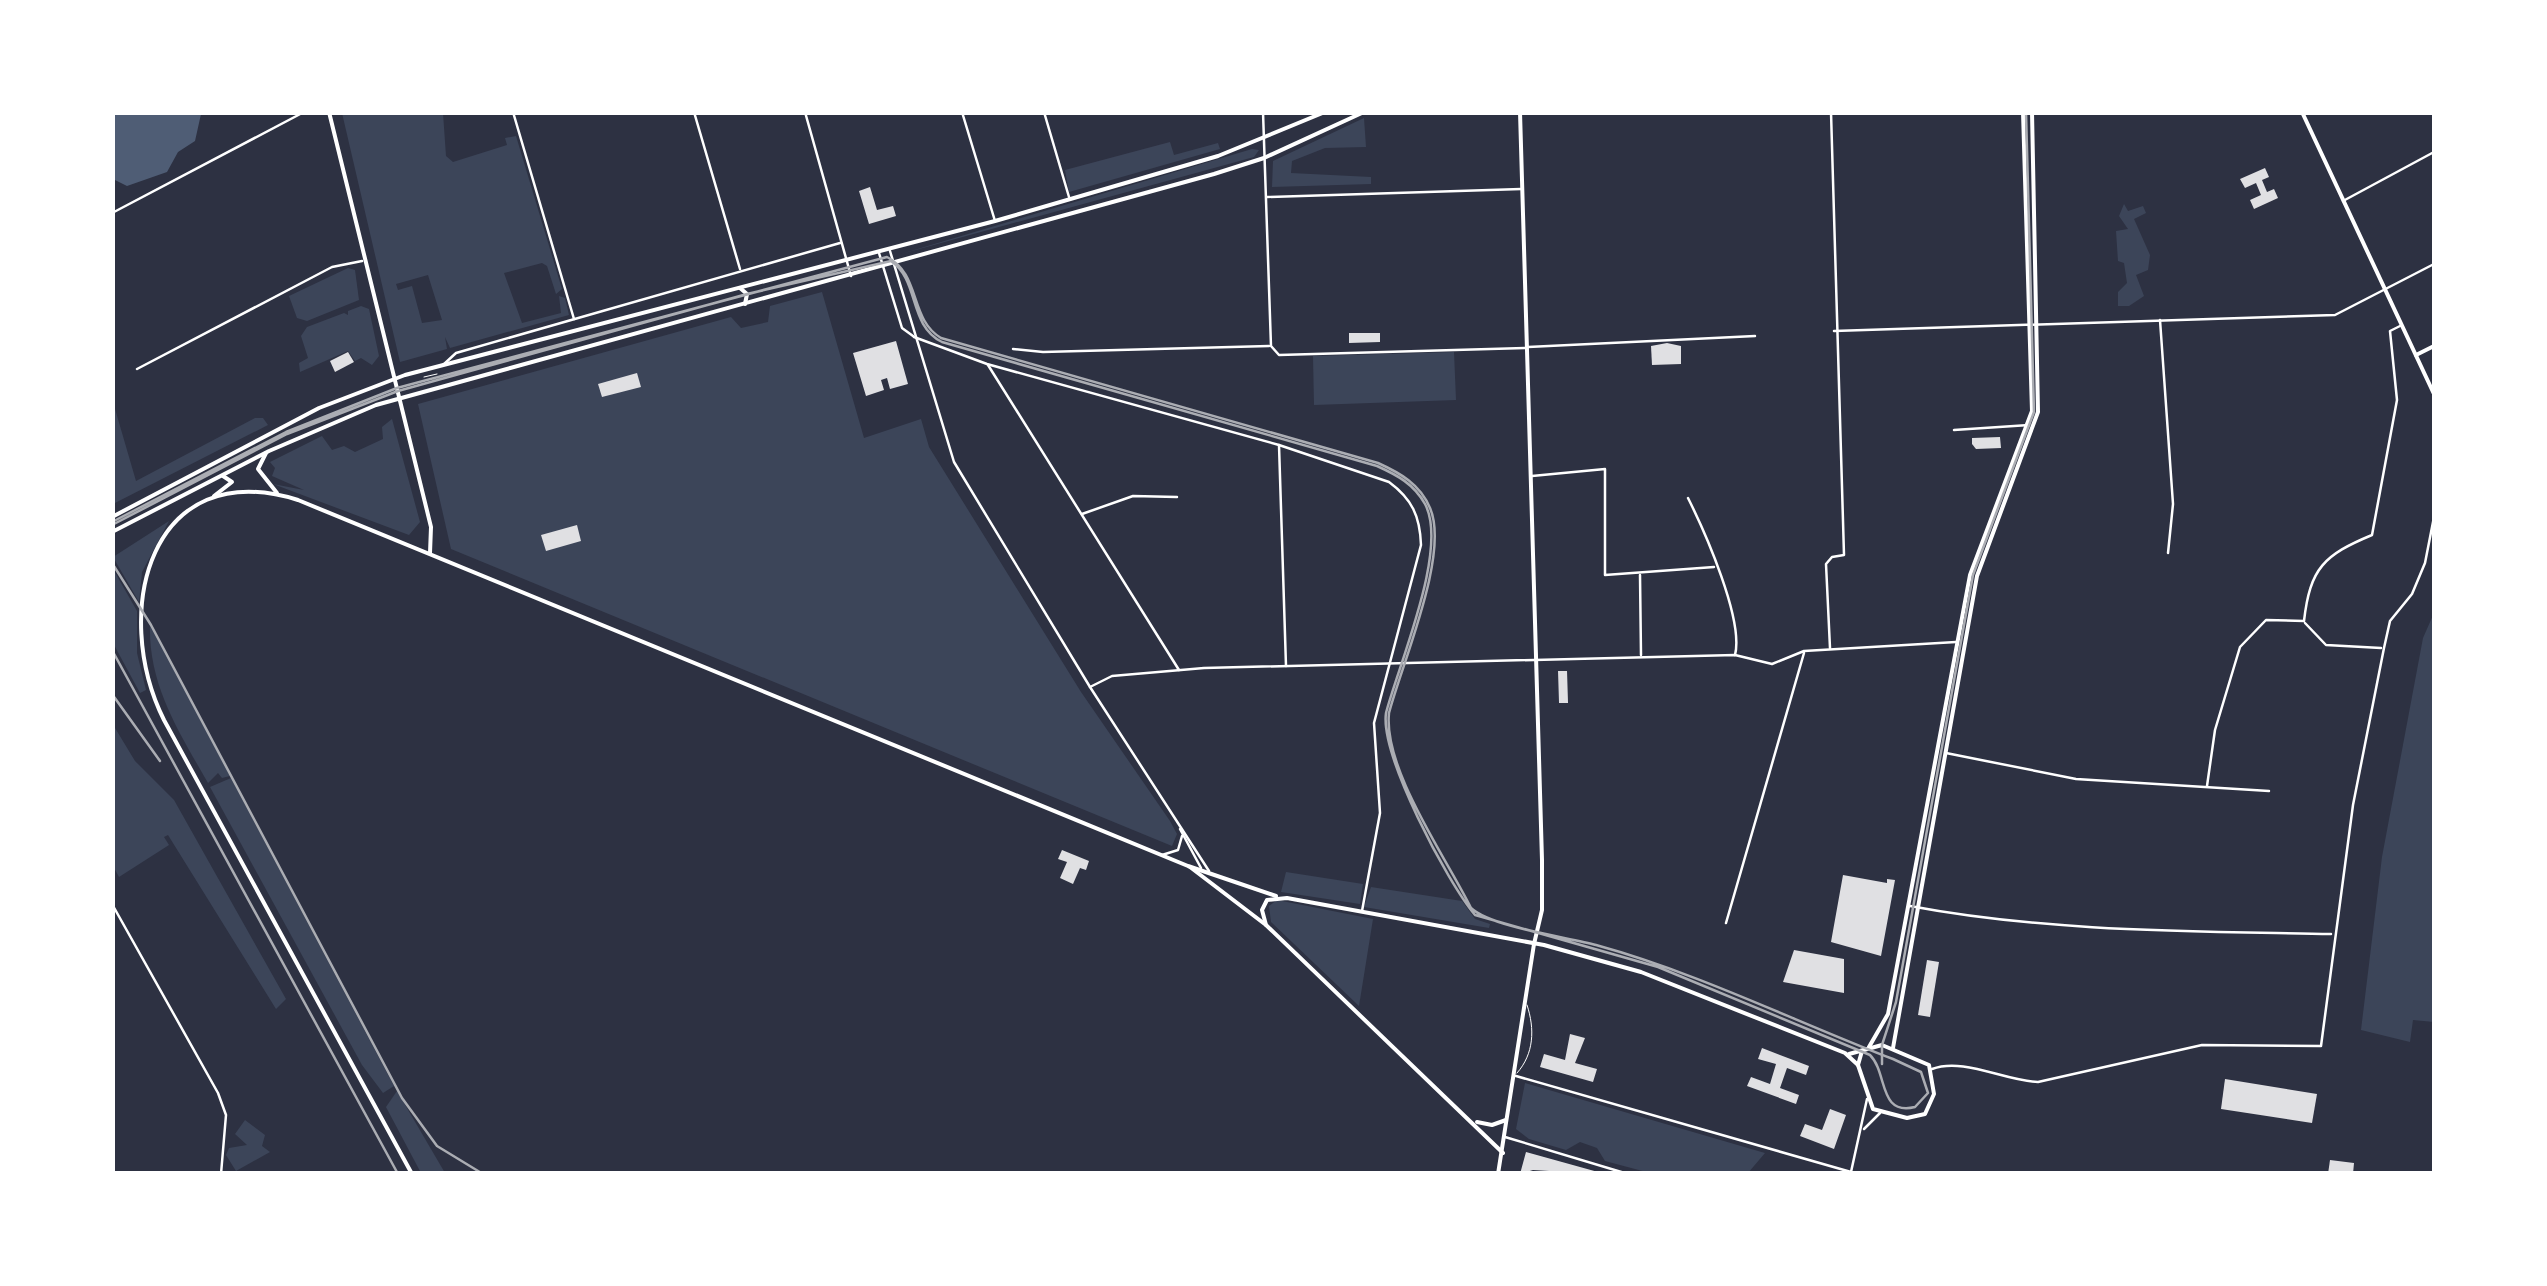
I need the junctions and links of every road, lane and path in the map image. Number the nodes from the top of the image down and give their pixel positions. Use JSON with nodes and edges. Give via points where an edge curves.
{"nodes":[{"id":1,"x":304,"y":112,"type":"edge"},
{"id":2,"x":330,"y":112,"type":"edge"},
{"id":3,"x":512,"y":112,"type":"edge"},
{"id":4,"x":694,"y":112,"type":"edge"},
{"id":5,"x":805,"y":112,"type":"edge"},
{"id":6,"x":962,"y":112,"type":"edge"},
{"id":7,"x":1044,"y":112,"type":"edge"},
{"id":8,"x":1263,"y":112,"type":"edge"},
{"id":9,"x":1325,"y":112,"type":"edge"},
{"id":10,"x":1364,"y":112,"type":"edge"},
{"id":11,"x":1520,"y":112,"type":"edge"},
{"id":12,"x":1831,"y":112,"type":"edge"},
{"id":13,"x":2023,"y":112,"type":"edge"},
{"id":14,"x":2032,"y":112,"type":"edge"},
{"id":15,"x":2302,"y":112,"type":"edge"},
{"id":16,"x":1264,"y":140,"type":"junction"},
{"id":17,"x":2434,"y":152,"type":"edge"},
{"id":18,"x":1264,"y":158,"type":"junction"},
{"id":19,"x":1523,"y":189,"type":"junction"},
{"id":20,"x":1267,"y":196,"type":"junction"},
{"id":21,"x":1070,"y":199,"type":"junction"},
{"id":22,"x":2342,"y":202,"type":"junction"},
{"id":23,"x":114,"y":212,"type":"edge"},
{"id":24,"x":994,"y":221,"type":"junction"},
{"id":25,"x":842,"y":243,"type":"junction"},
{"id":26,"x":890,"y":249,"type":"junction"},
{"id":27,"x":879,"y":252,"type":"junction"},
{"id":28,"x":846,"y":260,"type":"junction"},
{"id":29,"x":364,"y":261,"type":"junction"},
{"id":30,"x":894,"y":263,"type":"junction"},
{"id":31,"x":2434,"y":264,"type":"edge"},
{"id":32,"x":884,"y":268,"type":"junction"},
{"id":33,"x":740,"y":271,"type":"junction"},
{"id":34,"x":851,"y":276,"type":"junction"},
{"id":35,"x":736,"y":288,"type":"junction"},
{"id":36,"x":2381,"y":288,"type":"junction"},
{"id":37,"x":621,"y":304,"type":"junction"},
{"id":38,"x":742,"y":307,"type":"junction"},
{"id":39,"x":626,"y":318,"type":"junction"},
{"id":40,"x":2160,"y":318,"type":"junction"},
{"id":41,"x":574,"y":321,"type":"junction"},
{"id":42,"x":2037,"y":322,"type":"junction"},
{"id":43,"x":2029,"y":323,"type":"junction"},
{"id":44,"x":2402,"y":325,"type":"junction"},
{"id":45,"x":1834,"y":331,"type":"junction"},
{"id":46,"x":1756,"y":336,"type":"dead end"},
{"id":47,"x":914,"y":337,"type":"junction"},
{"id":48,"x":1271,"y":346,"type":"junction"},
{"id":49,"x":2434,"y":346,"type":"edge"},
{"id":50,"x":1013,"y":348,"type":"dead end"},
{"id":51,"x":1526,"y":348,"type":"junction"},
{"id":52,"x":2416,"y":355,"type":"junction"},
{"id":53,"x":987,"y":364,"type":"junction"},
{"id":54,"x":441,"y":367,"type":"junction"},
{"id":55,"x":137,"y":369,"type":"dead end"},
{"id":56,"x":394,"y":379,"type":"junction"},
{"id":57,"x":2434,"y":394,"type":"edge"},
{"id":58,"x":401,"y":400,"type":"junction"},
{"id":59,"x":2029,"y":425,"type":"junction"},
{"id":60,"x":1954,"y":430,"type":"dead end"},
{"id":61,"x":1279,"y":445,"type":"junction"},
{"id":62,"x":266,"y":453,"type":"junction"},
{"id":63,"x":1531,"y":476,"type":"junction"},
{"id":64,"x":218,"y":477,"type":"junction"},
{"id":65,"x":277,"y":493,"type":"junction"},
{"id":66,"x":1177,"y":497,"type":"dead end"},
{"id":67,"x":1688,"y":498,"type":"dead end"},
{"id":68,"x":210,"y":499,"type":"junction"},
{"id":69,"x":1081,"y":514,"type":"junction"},
{"id":70,"x":112,"y":517,"type":"edge"},
{"id":71,"x":2434,"y":517,"type":"edge"},
{"id":72,"x":112,"y":532,"type":"edge"},
{"id":73,"x":430,"y":552,"type":"junction"},
{"id":74,"x":2168,"y":552,"type":"dead end"},
{"id":75,"x":1714,"y":567,"type":"junction"},
{"id":76,"x":1640,"y":575,"type":"junction"},
{"id":77,"x":2304,"y":622,"type":"junction"},
{"id":78,"x":1958,"y":642,"type":"junction"},
{"id":79,"x":2384,"y":648,"type":"junction"},
{"id":80,"x":1830,"y":649,"type":"junction"},
{"id":81,"x":1804,"y":651,"type":"junction"},
{"id":82,"x":1735,"y":655,"type":"junction"},
{"id":83,"x":1537,"y":657,"type":"junction"},
{"id":84,"x":1641,"y":657,"type":"junction"},
{"id":85,"x":1388,"y":663,"type":"junction"},
{"id":86,"x":1286,"y":667,"type":"junction"},
{"id":87,"x":1179,"y":670,"type":"junction"},
{"id":88,"x":1090,"y":687,"type":"junction"},
{"id":89,"x":1945,"y":753,"type":"junction"},
{"id":90,"x":2207,"y":786,"type":"junction"},
{"id":91,"x":2269,"y":791,"type":"dead end"},
{"id":92,"x":1178,"y":823,"type":"junction"},
{"id":93,"x":1182,"y":835,"type":"junction"},
{"id":94,"x":1192,"y":844,"type":"junction"},
{"id":95,"x":1191,"y":850,"type":"junction"},
{"id":96,"x":1162,"y":854,"type":"junction"},
{"id":97,"x":1186,"y":865,"type":"junction"},
{"id":98,"x":1201,"y":868,"type":"junction"},
{"id":99,"x":1206,"y":873,"type":"junction"},
{"id":100,"x":1276,"y":896,"type":"junction"},
{"id":101,"x":112,"y":904,"type":"edge"},
{"id":102,"x":1908,"y":906,"type":"junction"},
{"id":103,"x":1918,"y":908,"type":"junction"},
{"id":104,"x":1362,"y":913,"type":"junction"},
{"id":105,"x":1726,"y":923,"type":"dead end"},
{"id":106,"x":1266,"y":925,"type":"junction"},
{"id":107,"x":2332,"y":934,"type":"junction"},
{"id":108,"x":1534,"y":944,"type":"junction"},
{"id":109,"x":1526,"y":1000,"type":"junction"},
{"id":110,"x":1869,"y":1047,"type":"junction"},
{"id":111,"x":1893,"y":1048,"type":"junction"},
{"id":112,"x":1862,"y":1051,"type":"junction"},
{"id":113,"x":1845,"y":1054,"type":"junction"},
{"id":114,"x":1858,"y":1065,"type":"junction"},
{"id":115,"x":1931,"y":1069,"type":"junction"},
{"id":116,"x":1515,"y":1076,"type":"junction"},
{"id":117,"x":1867,"y":1099,"type":"junction"},
{"id":118,"x":1880,"y":1113,"type":"junction"},
{"id":119,"x":1469,"y":1117,"type":"junction"},
{"id":120,"x":1508,"y":1118,"type":"junction"},
{"id":121,"x":1863,"y":1130,"type":"junction"},
{"id":122,"x":1506,"y":1138,"type":"junction"},
{"id":123,"x":1503,"y":1153,"type":"junction"},
{"id":124,"x":1851,"y":1172,"type":"edge"},
{"id":125,"x":221,"y":1174,"type":"edge"},
{"id":126,"x":412,"y":1174,"type":"edge"},
{"id":127,"x":1498,"y":1174,"type":"edge"},
{"id":128,"x":1628,"y":1174,"type":"edge"}],
"edges":[{"from":1,"to":23,"type":"street"},
{"from":2,"to":29,"type":"main road"},
{"from":3,"to":41,"type":"street"},
{"from":4,"to":33,"type":"street"},
{"from":5,"to":25,"type":"street"},
{"from":6,"to":24,"type":"street"},
{"from":7,"to":21,"type":"street"},
{"from":8,"to":16,"type":"street"},
{"from":9,"to":16,"type":"main road"},
{"from":10,"to":18,"type":"main road"},
{"from":11,"to":19,"type":"main road"},
{"from":12,"to":45,"type":"street"},
{"from":13,"to":43,"type":"main road"},
{"from":14,"to":42,"type":"main road"},
{"from":15,"to":22,"type":"main road"},
{"from":16,"to":18,"type":"street"},
{"from":16,"to":21,"type":"main road"},
{"from":17,"to":22,"type":"street"},
{"from":18,"to":20,"type":"street"},
{"from":18,"to":30,"type":"main road"},
{"from":19,"to":20,"type":"street"},
{"from":19,"to":51,"type":"main road"},
{"from":20,"to":48,"type":"street"},
{"from":21,"to":24,"type":"main road"},
{"from":22,"to":36,"type":"main road"},
{"from":24,"to":26,"type":"main road"},
{"from":25,"to":28,"type":"street"},
{"from":25,"to":33,"type":"street"},
{"from":26,"to":27,"type":"main road"},
{"from":26,"to":30,"type":"street"},
{"from":27,"to":28,"type":"main road"},
{"from":27,"to":32,"type":"street"},
{"from":28,"to":34,"type":"street"},
{"from":28,"to":35,"type":"main road"},
{"from":29,"to":55,"type":"street","via":[[332,267]]},
{"from":29,"to":56,"type":"main road"},
{"from":30,"to":32,"type":"main road"},
{"from":30,"to":47,"type":"street"},
{"from":31,"to":36,"type":"street"},
{"from":32,"to":34,"type":"main road"},
{"from":32,"to":47,"type":"street","via":[[902,328]]},
{"from":33,"to":37,"type":"street"},
{"from":34,"to":38,"type":"main road"},
{"from":35,"to":38,"type":"main road","via":[[748,297]]},
{"from":35,"to":39,"type":"main road"},
{"from":36,"to":40,"type":"street","via":[[2335,315]]},
{"from":36,"to":44,"type":"main road"},
{"from":37,"to":39,"type":"street"},
{"from":37,"to":41,"type":"street"},
{"from":38,"to":58,"type":"main road"},
{"from":39,"to":54,"type":"main road"},
{"from":40,"to":42,"type":"street"},
{"from":40,"to":74,"type":"street","via":[[2174,504]]},
{"from":41,"to":54,"type":"street","via":[[456,353]]},
{"from":42,"to":43,"type":"street"},
{"from":42,"to":89,"type":"main road","via":[[2035,430],[1977,576]]},
{"from":43,"to":45,"type":"street"},
{"from":43,"to":59,"type":"main road"},
{"from":44,"to":52,"type":"main road"},
{"from":44,"to":77,"type":"street","via":[[2390,331],[2397,400],[2372,535],[2335,550],[2318,568]]},
{"from":45,"to":80,"type":"street","via":[[1844,555],[1826,564]]},
{"from":46,"to":51,"type":"street"},
{"from":47,"to":53,"type":"street"},
{"from":47,"to":88,"type":"street","via":[[954,462]]},
{"from":48,"to":50,"type":"street"},
{"from":48,"to":51,"type":"street","via":[[1279,354]]},
{"from":49,"to":52,"type":"main road"},
{"from":51,"to":63,"type":"main road"},
{"from":52,"to":57,"type":"main road"},
{"from":53,"to":61,"type":"street"},
{"from":53,"to":69,"type":"street"},
{"from":54,"to":56,"type":"main road"},
{"from":56,"to":58,"type":"main road"},
{"from":56,"to":70,"type":"main road","via":[[319,408]]},
{"from":58,"to":62,"type":"main road"},
{"from":58,"to":73,"type":"main road","via":[[431,527]]},
{"from":59,"to":60,"type":"street"},
{"from":59,"to":78,"type":"main road","via":[[1974,560]]},
{"from":61,"to":85,"type":"street","via":[[1390,482],[1415,508],[1421,544]]},
{"from":61,"to":86,"type":"street"},
{"from":62,"to":64,"type":"main road"},
{"from":62,"to":65,"type":"main road","via":[[258,469]]},
{"from":63,"to":76,"type":"street","via":[[1605,469],[1606,575]]},
{"from":63,"to":83,"type":"main road"},
{"from":64,"to":68,"type":"main road","via":[[232,482]]},
{"from":64,"to":72,"type":"main road"},
{"from":65,"to":68,"type":"main road","via":[[237,491]]},
{"from":65,"to":73,"type":"main road"},
{"from":66,"to":69,"type":"street","via":[[1132,496]]},
{"from":67,"to":75,"type":"street"},
{"from":68,"to":126,"type":"main road","via":[[174,523],[148,563],[141,608],[146,677]]},
{"from":69,"to":87,"type":"street"},
{"from":71,"to":79,"type":"street","via":[[2425,563],[2390,621]]},
{"from":73,"to":96,"type":"main road"},
{"from":75,"to":76,"type":"street"},
{"from":75,"to":82,"type":"street","via":[[1736,627]]},
{"from":76,"to":84,"type":"street"},
{"from":77,"to":79,"type":"street","via":[[2326,645]]},
{"from":77,"to":90,"type":"street","via":[[2266,620],[2240,646],[2215,730]]},
{"from":78,"to":80,"type":"street"},
{"from":78,"to":102,"type":"main road"},
{"from":79,"to":107,"type":"street"},
{"from":80,"to":81,"type":"street"},
{"from":81,"to":82,"type":"street","via":[[1772,664]]},
{"from":81,"to":105,"type":"street"},
{"from":82,"to":84,"type":"street"},
{"from":83,"to":84,"type":"street"},
{"from":83,"to":85,"type":"street"},
{"from":83,"to":108,"type":"main road","via":[[1543,896]]},
{"from":85,"to":86,"type":"street"},
{"from":85,"to":104,"type":"street","via":[[1374,723],[1380,819]]},
{"from":86,"to":87,"type":"street"},
{"from":87,"to":88,"type":"street","via":[[1112,676]]},
{"from":88,"to":92,"type":"street"},
{"from":89,"to":90,"type":"street","via":[[2076,778]]},
{"from":89,"to":103,"type":"main road"},
{"from":90,"to":91,"type":"street"},
{"from":92,"to":93,"type":"street"},
{"from":92,"to":94,"type":"street"},
{"from":93,"to":95,"type":"street"},
{"from":93,"to":96,"type":"street","via":[[1178,850]]},
{"from":94,"to":95,"type":"street"},
{"from":94,"to":99,"type":"street"},
{"from":95,"to":97,"type":"street"},
{"from":95,"to":98,"type":"street"},
{"from":96,"to":97,"type":"main road"},
{"from":97,"to":98,"type":"main road"},
{"from":97,"to":99,"type":"main road"},
{"from":98,"to":99,"type":"main road"},
{"from":99,"to":100,"type":"main road"},
{"from":99,"to":106,"type":"main road"},
{"from":100,"to":104,"type":"main road"},
{"from":100,"to":106,"type":"main road","via":[[1262,910]]},
{"from":101,"to":125,"type":"street","via":[[218,1094],[226,1115]]},
{"from":102,"to":103,"type":"street"},
{"from":102,"to":110,"type":"main road","via":[[1888,1014]]},
{"from":103,"to":107,"type":"street","via":[[2168,931]]},
{"from":103,"to":111,"type":"main road"},
{"from":104,"to":108,"type":"main road"},
{"from":106,"to":119,"type":"main road"},
{"from":107,"to":115,"type":"street","via":[[2321,1046],[2202,1044],[2038,1082],[1947,1064]]},
{"from":108,"to":109,"type":"main road"},
{"from":108,"to":113,"type":"main road","via":[[1641,972]]},
{"from":109,"to":116,"type":"main road"},
{"from":109,"to":116,"type":"lane","via":[[1533,1020],[1530,1047]]},
{"from":110,"to":111,"type":"main road"},
{"from":110,"to":112,"type":"main road"},
{"from":111,"to":115,"type":"main road"},
{"from":112,"to":113,"type":"main road"},
{"from":112,"to":114,"type":"main road"},
{"from":113,"to":114,"type":"main road"},
{"from":114,"to":117,"type":"main road"},
{"from":115,"to":118,"type":"main road","via":[[1934,1094],[1925,1114],[1912,1119]]},
{"from":116,"to":120,"type":"main road"},
{"from":116,"to":124,"type":"street"},
{"from":117,"to":118,"type":"main road"},
{"from":117,"to":121,"type":"street"},
{"from":118,"to":121,"type":"street"},
{"from":119,"to":120,"type":"main road","via":[[1492,1126]]},
{"from":119,"to":123,"type":"main road"},
{"from":120,"to":122,"type":"main road"},
{"from":121,"to":124,"type":"street"},
{"from":122,"to":123,"type":"main road"},
{"from":122,"to":128,"type":"street"},
{"from":123,"to":127,"type":"main road"}]}
